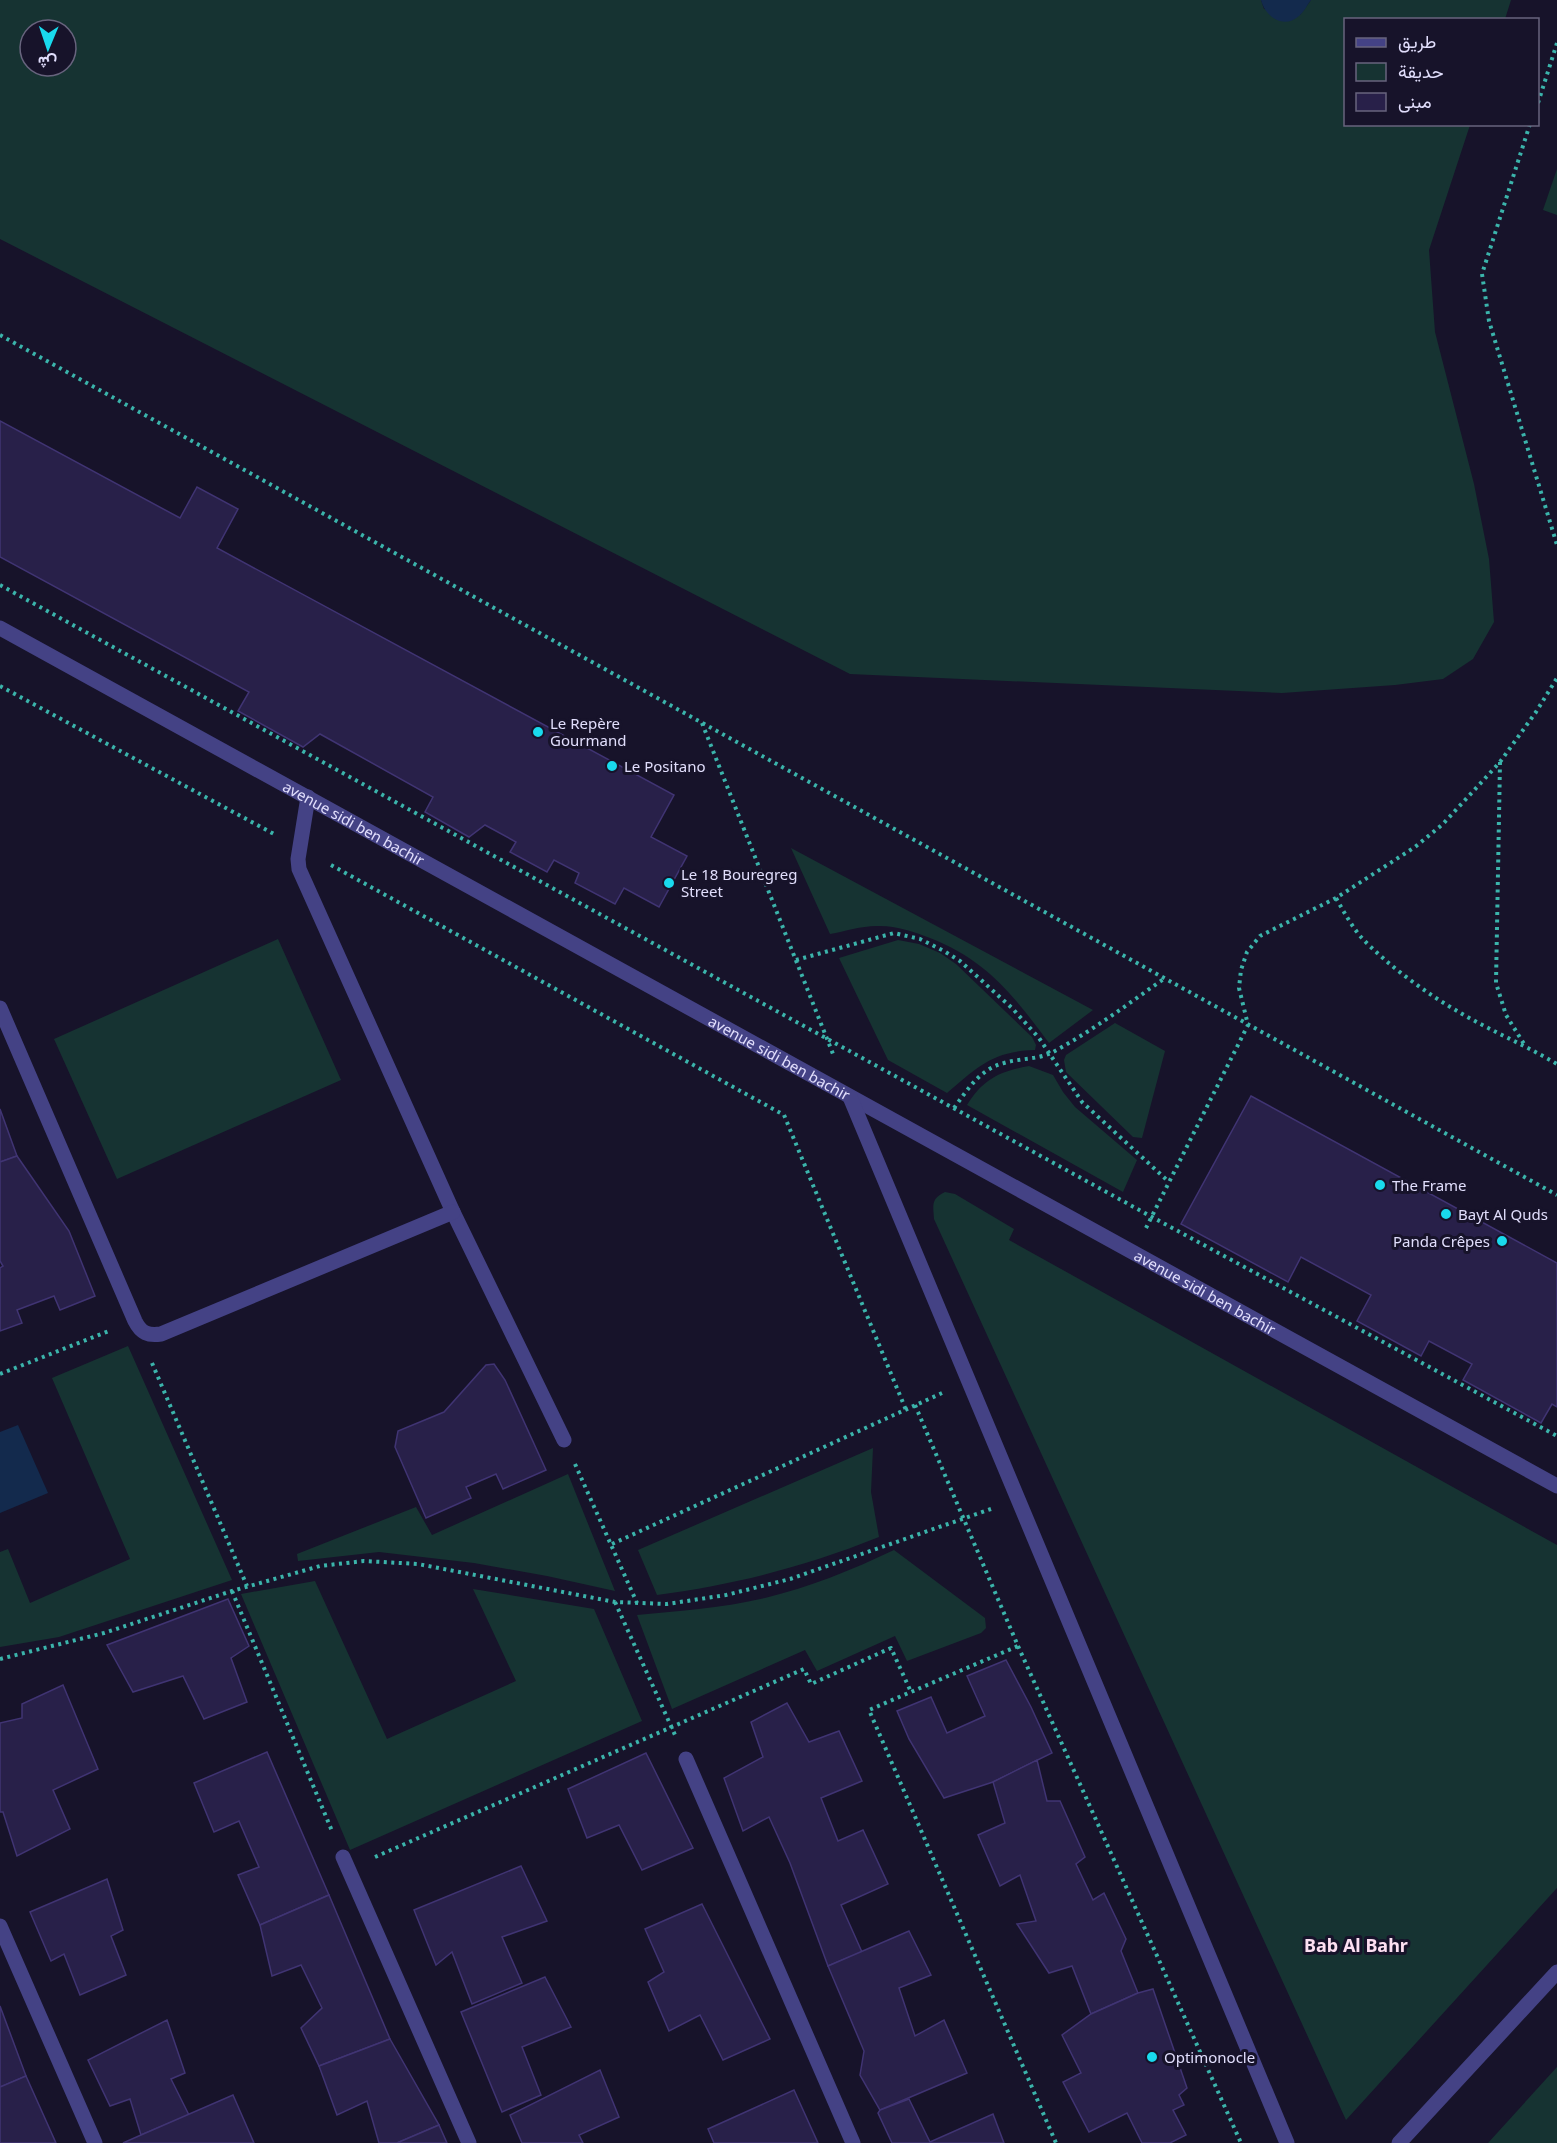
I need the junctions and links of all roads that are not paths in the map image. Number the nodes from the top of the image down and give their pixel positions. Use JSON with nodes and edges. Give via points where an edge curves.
{"nodes":[{"id":1,"x":0,"y":628,"type":"edge"},
{"id":2,"x":308,"y":797,"type":"junction"},
{"id":3,"x":0,"y":1008,"type":"edge"},
{"id":4,"x":850,"y":1097,"type":"junction"},
{"id":5,"x":453,"y":1212,"type":"junction"},
{"id":6,"x":564,"y":1440,"type":"road end"},
{"id":7,"x":1557,"y":1486,"type":"edge"},
{"id":8,"x":686,"y":1759,"type":"road end"},
{"id":9,"x":345,"y":1863,"type":"road end"},
{"id":10,"x":0,"y":1926,"type":"edge"},
{"id":11,"x":1557,"y":1972,"type":"edge"},
{"id":12,"x":95,"y":2143,"type":"edge"},
{"id":13,"x":469,"y":2143,"type":"edge"},
{"id":14,"x":853,"y":2143,"type":"edge"},
{"id":15,"x":1287,"y":2143,"type":"edge"},
{"id":16,"x":1399,"y":2143,"type":"edge"}],
"edges":[{"from":1,"to":2,"type":"street","name":"avenue sidi ben bachir"},
{"from":2,"to":4,"type":"street","name":"avenue sidi ben bachir"},
{"from":2,"to":5,"type":"street","via":[[299,869]]},
{"from":3,"to":5,"type":"street","via":[[140,1327],[152,1335]]},
{"from":4,"to":7,"type":"street","name":"avenue sidi ben bachir"},
{"from":4,"to":15,"type":"street"},
{"from":5,"to":6,"type":"street"},
{"from":8,"to":14,"type":"street"},
{"from":9,"to":13,"type":"street"},
{"from":10,"to":12,"type":"street"},
{"from":11,"to":16,"type":"street"}]}
